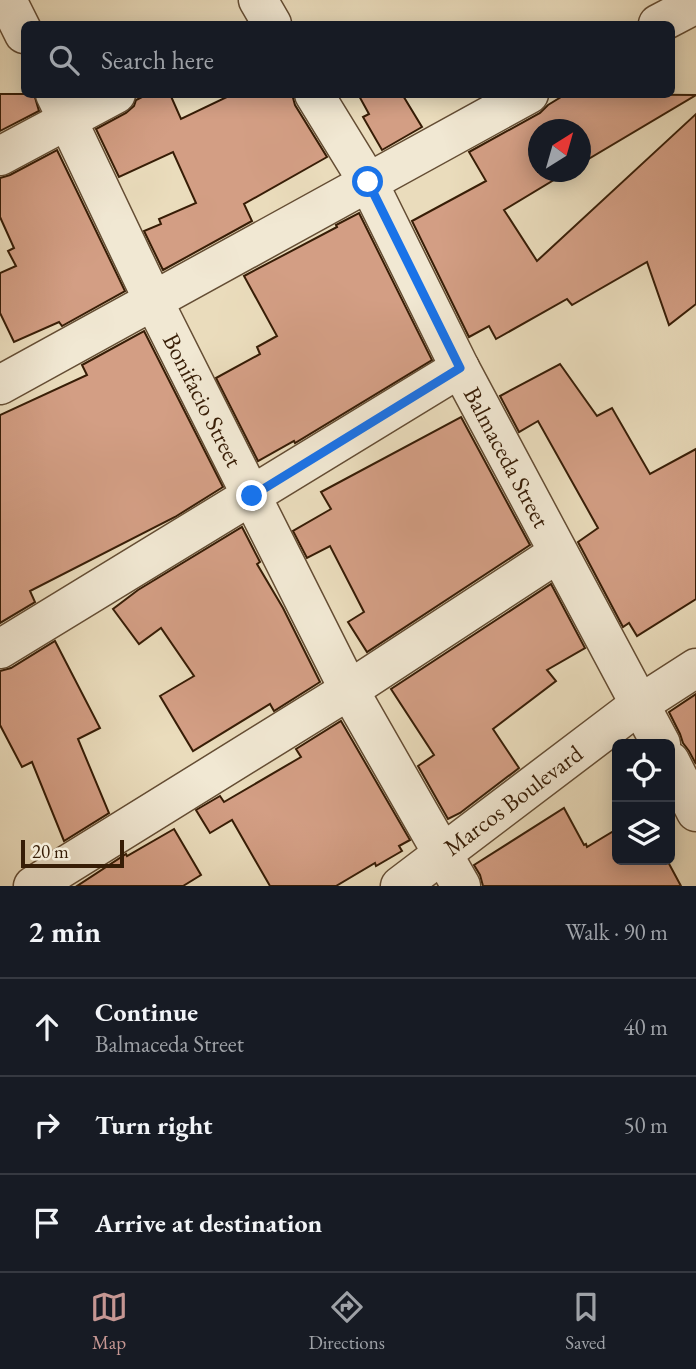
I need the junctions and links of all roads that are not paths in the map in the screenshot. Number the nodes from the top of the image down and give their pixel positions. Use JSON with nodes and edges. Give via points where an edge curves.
{"nodes":[{"id":1,"x":7,"y":0,"type":"edge"},
{"id":2,"x":696,"y":4,"type":"edge"},
{"id":3,"x":664,"y":21,"type":"edge"},
{"id":4,"x":21,"y":28,"type":"edge"},
{"id":5,"x":99,"y":98,"type":"edge"},
{"id":6,"x":316,"y":98,"type":"edge"},
{"id":7,"x":522,"y":98,"type":"edge"},
{"id":8,"x":61,"y":107,"type":"edge"},
{"id":9,"x":0,"y":156,"type":"edge"},
{"id":10,"x":368,"y":182,"type":"junction"},
{"id":11,"x":153,"y":300,"type":"junction"},
{"id":12,"x":460,"y":368,"type":"junction"},
{"id":13,"x":0,"y":385,"type":"edge"},
{"id":14,"x":252,"y":496,"type":"junction"},
{"id":15,"x":558,"y":553,"type":"junction"},
{"id":16,"x":0,"y":649,"type":"edge"},
{"id":17,"x":696,"y":668,"type":"edge"},
{"id":18,"x":349,"y":690,"type":"junction"},
{"id":19,"x":640,"y":704,"type":"junction"},
{"id":20,"x":658,"y":739,"type":"edge"},
{"id":21,"x":675,"y":771,"type":"edge"},
{"id":22,"x":696,"y":812,"type":"edge"},
{"id":23,"x":452,"y":870,"type":"edge"},
{"id":24,"x":33,"y":886,"type":"edge"},
{"id":25,"x":400,"y":886,"type":"edge"}],
"edges":[{"from":1,"to":4,"type":"street"},
{"from":2,"to":3,"type":"street"},
{"from":5,"to":8,"type":"street"},
{"from":6,"to":10,"type":"street","name":"Balmaceda Street"},
{"from":7,"to":10,"type":"street"},
{"from":8,"to":9,"type":"street"},
{"from":8,"to":11,"type":"street","name":"Bonifacio Street"},
{"from":10,"to":11,"type":"street"},
{"from":10,"to":12,"type":"street","name":"Balmaceda Street"},
{"from":11,"to":13,"type":"street"},
{"from":11,"to":14,"type":"street","name":"Bonifacio Street"},
{"from":12,"to":14,"type":"street"},
{"from":12,"to":15,"type":"street","name":"Balmaceda Street"},
{"from":14,"to":16,"type":"street"},
{"from":14,"to":18,"type":"street","name":"Bonifacio Street"},
{"from":15,"to":18,"type":"street"},
{"from":15,"to":19,"type":"street","name":"Balmaceda Street"},
{"from":17,"to":19,"type":"street","name":"Marcos Boulevard"},
{"from":18,"to":23,"type":"street","name":"Bonifacio Street"},
{"from":18,"to":24,"type":"street"},
{"from":19,"to":20,"type":"street","name":"Balmaceda Street"},
{"from":19,"to":23,"type":"street","name":"Marcos Boulevard"},
{"from":21,"to":22,"type":"street"},
{"from":23,"to":25,"type":"street","name":"Marcos Boulevard"}]}
